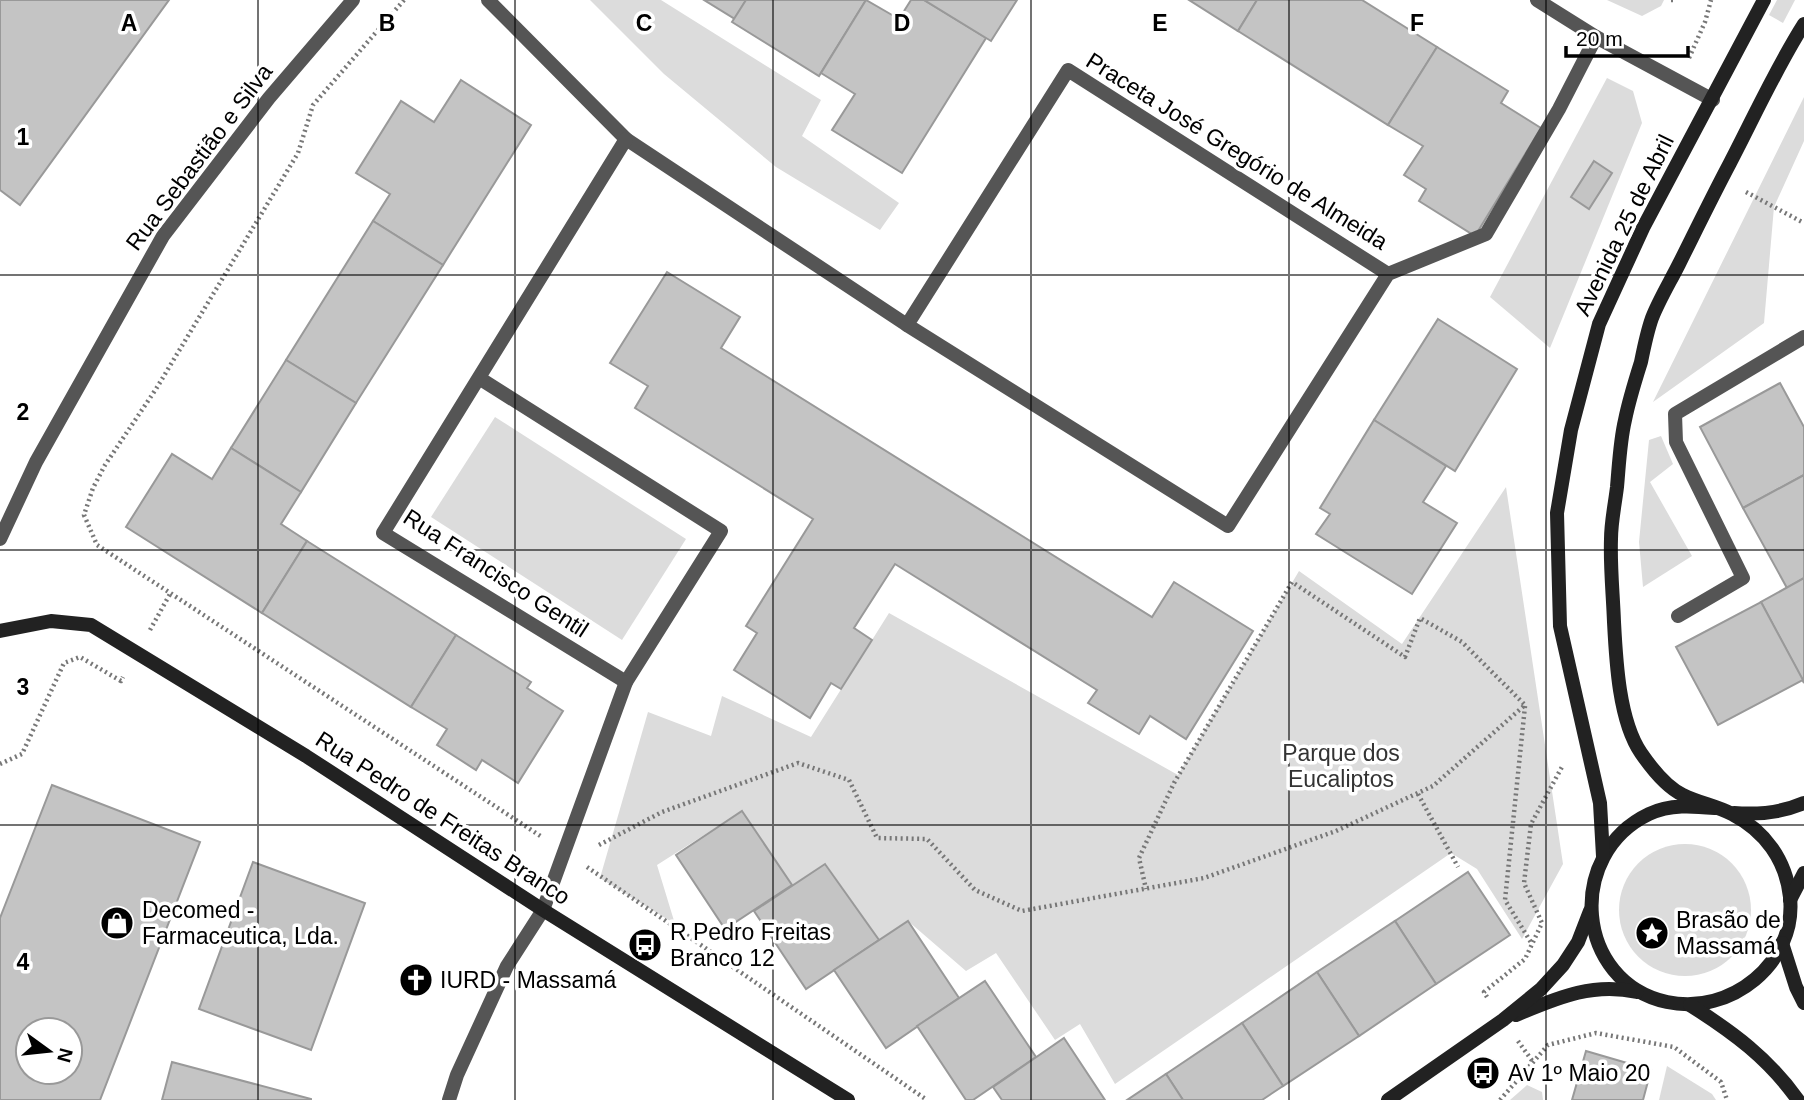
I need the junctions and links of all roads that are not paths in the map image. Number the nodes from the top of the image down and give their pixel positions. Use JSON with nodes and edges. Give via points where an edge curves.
{"nodes":[{"id":1,"x":354,"y":0,"type":"edge"},
{"id":2,"x":488,"y":0,"type":"edge"},
{"id":3,"x":1537,"y":0,"type":"edge"},
{"id":4,"x":1764,"y":0,"type":"edge"},
{"id":5,"x":1804,"y":24,"type":"edge"},
{"id":6,"x":1596,"y":37,"type":"junction"},
{"id":7,"x":1713,"y":100,"type":"junction"},
{"id":8,"x":626,"y":139,"type":"junction"},
{"id":9,"x":1388,"y":274,"type":"junction"},
{"id":10,"x":907,"y":325,"type":"junction"},
{"id":11,"x":1804,"y":337,"type":"edge"},
{"id":12,"x":479,"y":378,"type":"junction"},
{"id":13,"x":0,"y":539,"type":"edge"},
{"id":14,"x":1678,"y":616,"type":"dead end"},
{"id":15,"x":0,"y":631,"type":"edge"},
{"id":16,"x":626,"y":682,"type":"junction"},
{"id":17,"x":1804,"y":803,"type":"edge"},
{"id":18,"x":1715,"y":808,"type":"junction"},
{"id":19,"x":1730,"y":813,"type":"junction"},
{"id":20,"x":1603,"y":856,"type":"junction"},
{"id":21,"x":1804,"y":873,"type":"edge"},
{"id":22,"x":1790,"y":900,"type":"junction"},
{"id":23,"x":543,"y":910,"type":"junction"},
{"id":24,"x":1590,"y":911,"type":"junction"},
{"id":25,"x":1782,"y":943,"type":"junction"},
{"id":26,"x":1642,"y":993,"type":"junction"},
{"id":27,"x":1804,"y":1003,"type":"edge"},
{"id":28,"x":1690,"y":1005,"type":"junction"},
{"id":29,"x":1503,"y":1020,"type":"junction"},
{"id":30,"x":449,"y":1100,"type":"edge"},
{"id":31,"x":848,"y":1100,"type":"edge"},
{"id":32,"x":1388,"y":1100,"type":"edge"},
{"id":33,"x":1798,"y":1100,"type":"edge"}],
"edges":[{"from":1,"to":13,"type":"street","name":"Rua Sebastião e Silva","via":[[269,98],[163,236],[36,462]]},
{"from":2,"to":8,"type":"street","name":"Praceta José Gregório de Almeida"},
{"from":3,"to":6,"type":"street"},
{"from":4,"to":7,"type":"main road","name":"Avenida 25 de Abril"},
{"from":5,"to":18,"type":"main road","name":"Avenida 25 de Abril","via":[[1653,317],[1624,423],[1611,538],[1615,636],[1625,716],[1639,750],[1661,778],[1680,794]]},
{"from":6,"to":7,"type":"street"},
{"from":6,"to":9,"type":"street","name":"Praceta José Gregório de Almeida","via":[[1486,234]]},
{"from":7,"to":20,"type":"main road","name":"Avenida 25 de Abril","via":[[1643,228],[1599,324],[1571,429],[1557,513],[1560,626],[1600,803]]},
{"from":8,"to":10,"type":"street","name":"Praceta José Gregório de Almeida"},
{"from":8,"to":12,"type":"street","name":"Rua Francisco Gentil"},
{"from":9,"to":10,"type":"street","name":"Praceta José Gregório de Almeida","via":[[1228,526]]},
{"from":9,"to":10,"type":"street","name":"Praceta José Gregório de Almeida","via":[[1068,70]]},
{"from":11,"to":14,"type":"street","via":[[1675,414],[1676,442],[1743,578]]},
{"from":12,"to":16,"type":"street","via":[[721,531]]},
{"from":12,"to":16,"type":"street","name":"Rua Francisco Gentil","via":[[383,533]]},
{"from":15,"to":23,"type":"main road","name":"Rua Pedro de Freitas Branco","via":[[51,621],[91,625],[306,756]]},
{"from":16,"to":23,"type":"street"},
{"from":17,"to":19,"type":"main road","via":[[1759,815]]},
{"from":18,"to":19,"type":"main road","name":"Avenida 25 de Abril"},
{"from":18,"to":20,"type":"main road","name":"Avenida 25 de Abril","via":[[1683,805],[1651,813],[1623,830]]},
{"from":19,"to":22,"type":"main road","name":"Avenida 25 de Abril","via":[[1754,827],[1772,848],[1785,872]]},
{"from":20,"to":24,"type":"main road","name":"Avenida 25 de Abril","via":[[1593,883]]},
{"from":21,"to":22,"type":"main road"},
{"from":22,"to":25,"type":"main road","name":"Avenida 25 de Abril"},
{"from":23,"to":30,"type":"street","via":[[508,967]]},
{"from":23,"to":31,"type":"main road","name":"Rua Pedro de Freitas Branco"},
{"from":24,"to":26,"type":"main road","name":"Avenida 25 de Abril","via":[[1598,944],[1616,972]]},
{"from":24,"to":29,"type":"main road","via":[[1563,965]]},
{"from":25,"to":27,"type":"main road"},
{"from":25,"to":28,"type":"main road","name":"Avenida 25 de Abril","via":[[1767,968],[1746,989],[1719,1001]]},
{"from":26,"to":28,"type":"main road","name":"Avenida 25 de Abril"},
{"from":26,"to":29,"type":"main road","via":[[1617,988],[1588,990]]},
{"from":28,"to":33,"type":"main road","name":"Avenida 25 de Abril","via":[[1758,1053]]},
{"from":29,"to":32,"type":"main road"}]}
